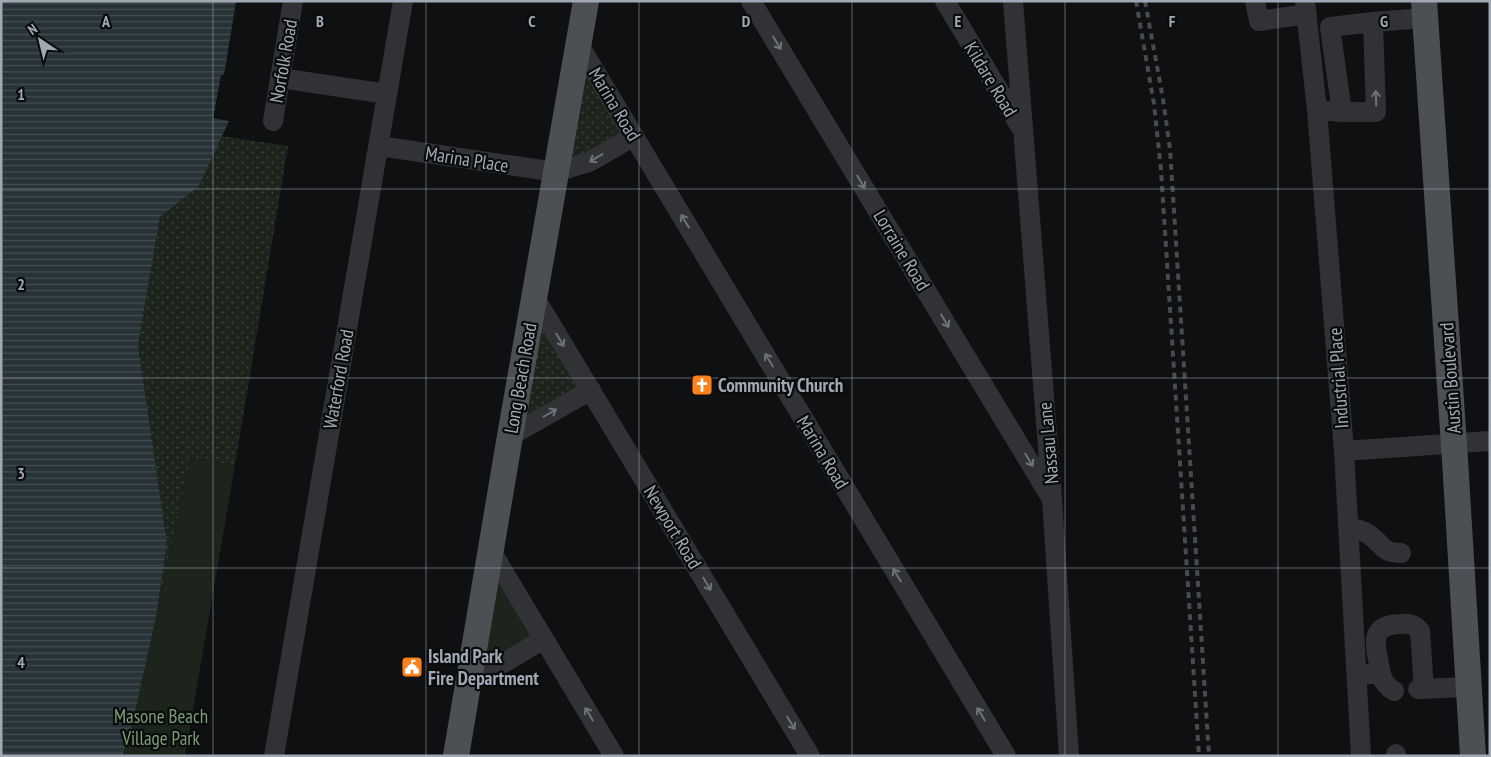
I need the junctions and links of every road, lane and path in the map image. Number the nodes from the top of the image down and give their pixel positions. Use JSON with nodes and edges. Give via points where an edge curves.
{"nodes":[{"id":1,"x":293,"y":1,"type":"edge"},
{"id":2,"x":403,"y":1,"type":"edge"},
{"id":3,"x":586,"y":1,"type":"edge"},
{"id":4,"x":752,"y":1,"type":"edge"},
{"id":5,"x":945,"y":1,"type":"edge"},
{"id":6,"x":1013,"y":1,"type":"edge"},
{"id":7,"x":1255,"y":1,"type":"edge"},
{"id":8,"x":1306,"y":8,"type":"edge"},
{"id":9,"x":1425,"y":10,"type":"edge"},
{"id":10,"x":1373,"y":22,"type":"junction"},
{"id":11,"x":579,"y":44,"type":"junction"},
{"id":12,"x":280,"y":78,"type":"junction"},
{"id":13,"x":387,"y":94,"type":"junction"},
{"id":14,"x":1317,"y":110,"type":"junction"},
{"id":15,"x":1342,"y":112,"type":"junction"},
{"id":16,"x":273,"y":121,"type":"dead end"},
{"id":17,"x":1022,"y":130,"type":"junction"},
{"id":18,"x":634,"y":136,"type":"junction"},
{"id":19,"x":378,"y":146,"type":"junction"},
{"id":20,"x":556,"y":172,"type":"junction"},
{"id":21,"x":535,"y":298,"type":"junction"},
{"id":22,"x":591,"y":390,"type":"junction"},
{"id":23,"x":510,"y":436,"type":"junction"},
{"id":24,"x":1490,"y":442,"type":"edge"},
{"id":25,"x":1454,"y":444,"type":"junction"},
{"id":26,"x":1344,"y":451,"type":"junction"},
{"id":27,"x":1052,"y":499,"type":"junction"},
{"id":28,"x":1348,"y":528,"type":"junction"},
{"id":29,"x":491,"y":551,"type":"junction"},
{"id":30,"x":1402,"y":552,"type":"dead end"},
{"id":31,"x":544,"y":639,"type":"junction"},
{"id":32,"x":1381,"y":674,"type":"junction"},
{"id":33,"x":1357,"y":676,"type":"junction"},
{"id":34,"x":468,"y":684,"type":"junction"},
{"id":35,"x":1469,"y":687,"type":"junction"},
{"id":36,"x":1394,"y":691,"type":"dead end"},
{"id":37,"x":274,"y":756,"type":"edge"},
{"id":38,"x":456,"y":756,"type":"edge"},
{"id":39,"x":614,"y":756,"type":"edge"},
{"id":40,"x":810,"y":756,"type":"edge"},
{"id":41,"x":1006,"y":756,"type":"edge"},
{"id":42,"x":1068,"y":756,"type":"edge"},
{"id":43,"x":1361,"y":756,"type":"edge"},
{"id":44,"x":1473,"y":756,"type":"edge"}],
"edges":[{"from":1,"to":12,"type":"street","name":"Norfolk Road"},
{"from":2,"to":13,"type":"street","name":"Waterford Road"},
{"from":3,"to":11,"type":"main road","name":"Long Beach Road"},
{"from":4,"to":27,"type":"street","name":"Lorraine Road","one_way":true},
{"from":5,"to":17,"type":"street","name":"Kildare Road"},
{"from":6,"to":17,"type":"street","name":"Nassau Lane"},
{"from":7,"to":8,"type":"street","via":[[1259,21]]},
{"from":8,"to":14,"type":"street","name":"Industrial Place"},
{"from":9,"to":10,"type":"street"},
{"from":9,"to":25,"type":"main road","name":"Austin Boulevard"},
{"from":15,"to":10,"type":"street","one_way":true,"via":[[1376,112]]},
{"from":10,"to":15,"type":"street","via":[[1330,26]]},
{"from":11,"to":18,"type":"street","name":"Marina Road"},
{"from":11,"to":20,"type":"main road","name":"Long Beach Road"},
{"from":12,"to":13,"type":"street"},
{"from":12,"to":16,"type":"street","name":"Norfolk Road"},
{"from":13,"to":19,"type":"street","name":"Waterford Road"},
{"from":14,"to":15,"type":"street"},
{"from":14,"to":26,"type":"street","name":"Industrial Place"},
{"from":17,"to":27,"type":"street","name":"Nassau Lane"},
{"from":18,"to":20,"type":"street","one_way":true,"via":[[589,162]]},
{"from":41,"to":18,"type":"street","name":"Marina Road","one_way":true},
{"from":19,"to":20,"type":"street","name":"Marina Place"},
{"from":19,"to":37,"type":"street","name":"Waterford Road"},
{"from":20,"to":21,"type":"main road","name":"Long Beach Road"},
{"from":21,"to":22,"type":"street","name":"Newport Road","one_way":true},
{"from":21,"to":23,"type":"main road","name":"Long Beach Road"},
{"from":23,"to":22,"type":"street","one_way":true},
{"from":22,"to":40,"type":"street","name":"Newport Road","one_way":true},
{"from":23,"to":29,"type":"main road","name":"Long Beach Road"},
{"from":24,"to":25,"type":"street"},
{"from":25,"to":26,"type":"street"},
{"from":25,"to":35,"type":"main road","name":"Austin Boulevard"},
{"from":26,"to":28,"type":"street","name":"Industrial Place"},
{"from":27,"to":42,"type":"street","name":"Nassau Lane"},
{"from":28,"to":30,"type":"street","via":[[1370,535],[1385,550]]},
{"from":28,"to":33,"type":"street","name":"Industrial Place"},
{"from":29,"to":31,"type":"street"},
{"from":29,"to":34,"type":"main road","name":"Long Beach Road"},
{"from":31,"to":34,"type":"street"},
{"from":39,"to":31,"type":"street","one_way":true},
{"from":32,"to":33,"type":"street"},
{"from":32,"to":35,"type":"street","via":[[1376,640],[1378,632],[1384,625],[1408,623],[1420,631],[1421,689]]},
{"from":32,"to":36,"type":"street"},
{"from":33,"to":43,"type":"street","name":"Industrial Place"},
{"from":34,"to":38,"type":"main road","name":"Long Beach Road"},
{"from":35,"to":44,"type":"main road","name":"Austin Boulevard"}]}
